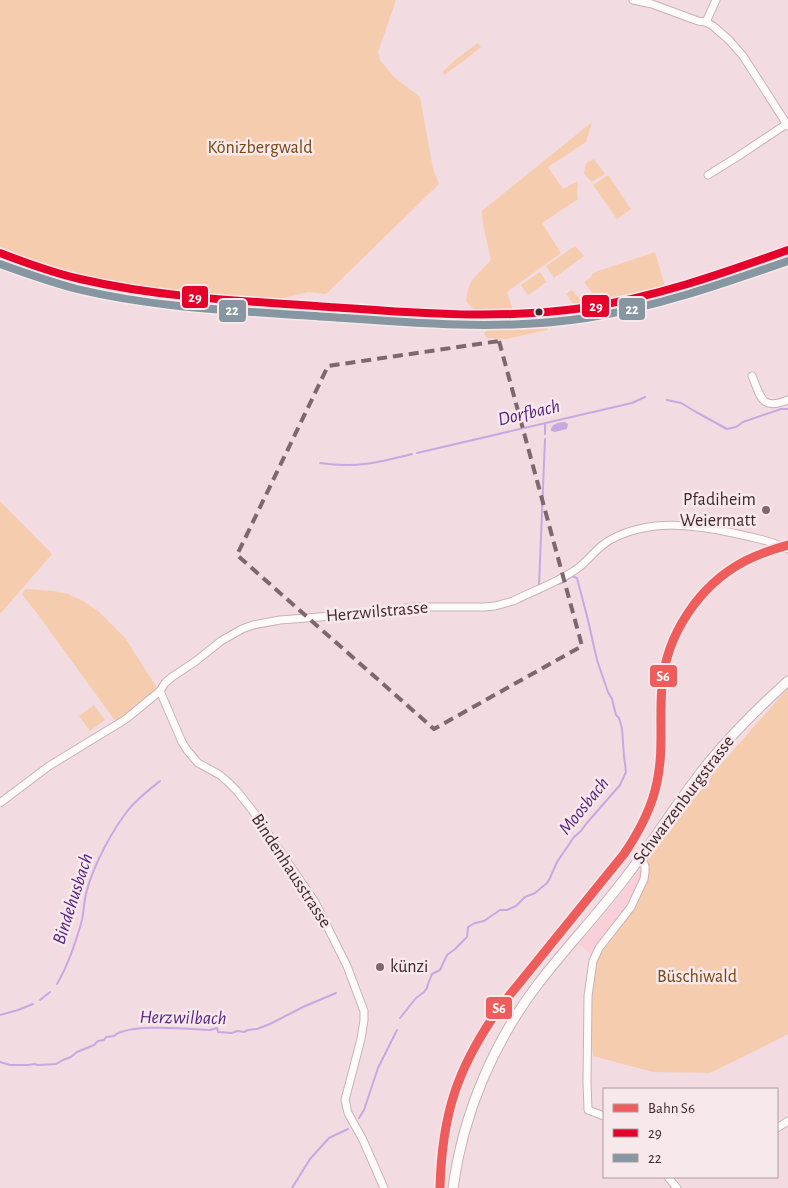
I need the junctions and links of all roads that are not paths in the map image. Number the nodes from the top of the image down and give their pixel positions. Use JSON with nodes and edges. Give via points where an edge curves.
{"nodes":[{"id":1,"x":633,"y":0,"type":"edge"},
{"id":2,"x":716,"y":0,"type":"edge"},
{"id":3,"x":706,"y":22,"type":"junction"},
{"id":4,"x":787,"y":124,"type":"edge"},
{"id":5,"x":708,"y":175,"type":"dead end"},
{"id":6,"x":788,"y":250,"type":"edge"},
{"id":7,"x":0,"y":253,"type":"edge"},
{"id":8,"x":752,"y":376,"type":"dead end"},
{"id":9,"x":788,"y":400,"type":"edge"},
{"id":10,"x":788,"y":549,"type":"edge"},
{"id":11,"x":788,"y":681,"type":"edge"},
{"id":12,"x":160,"y":692,"type":"junction"},
{"id":13,"x":0,"y":803,"type":"edge"},
{"id":14,"x":641,"y":858,"type":"junction"},
{"id":15,"x":603,"y":1116,"type":"edge"},
{"id":16,"x":669,"y":1178,"type":"edge"},
{"id":17,"x":384,"y":1188,"type":"edge"},
{"id":18,"x":453,"y":1188,"type":"edge"},
{"id":19,"x":677,"y":1188,"type":"edge"}],
"edges":[{"from":1,"to":3,"type":"street"},
{"from":2,"to":3,"type":"street"},
{"from":3,"to":4,"type":"street","via":[[743,56]]},
{"from":4,"to":5,"type":"street"},
{"from":6,"to":7,"type":"street","via":[[679,287],[632,299],[567,310],[486,316],[161,293],[68,277]]},
{"from":8,"to":9,"type":"street","via":[[768,404]]},
{"from":10,"to":12,"type":"street","name":"Herzwilstrasse","via":[[713,528],[648,527],[610,540],[576,569],[504,604],[401,608],[253,625],[222,641],[172,676]]},
{"from":11,"to":14,"type":"main road","name":"Schwarzenburgstrasse","via":[[718,751]]},
{"from":12,"to":13,"type":"street","name":"Herzwilstrasse","via":[[126,719],[49,766]]},
{"from":12,"to":17,"type":"street","name":"Bindenhausstrasse","via":[[187,750],[198,763],[229,783],[252,810],[315,902],[347,966],[364,1011],[364,1020],[345,1100],[348,1113]]},
{"from":14,"to":15,"type":"street","via":[[645,866],[644,879],[632,907],[599,948],[593,961],[588,996],[588,1110]]},
{"from":14,"to":18,"type":"main road","name":"Schwarzenburgstrasse","via":[[539,982],[508,1030],[476,1096]]},
{"from":16,"to":19,"type":"street"}]}
